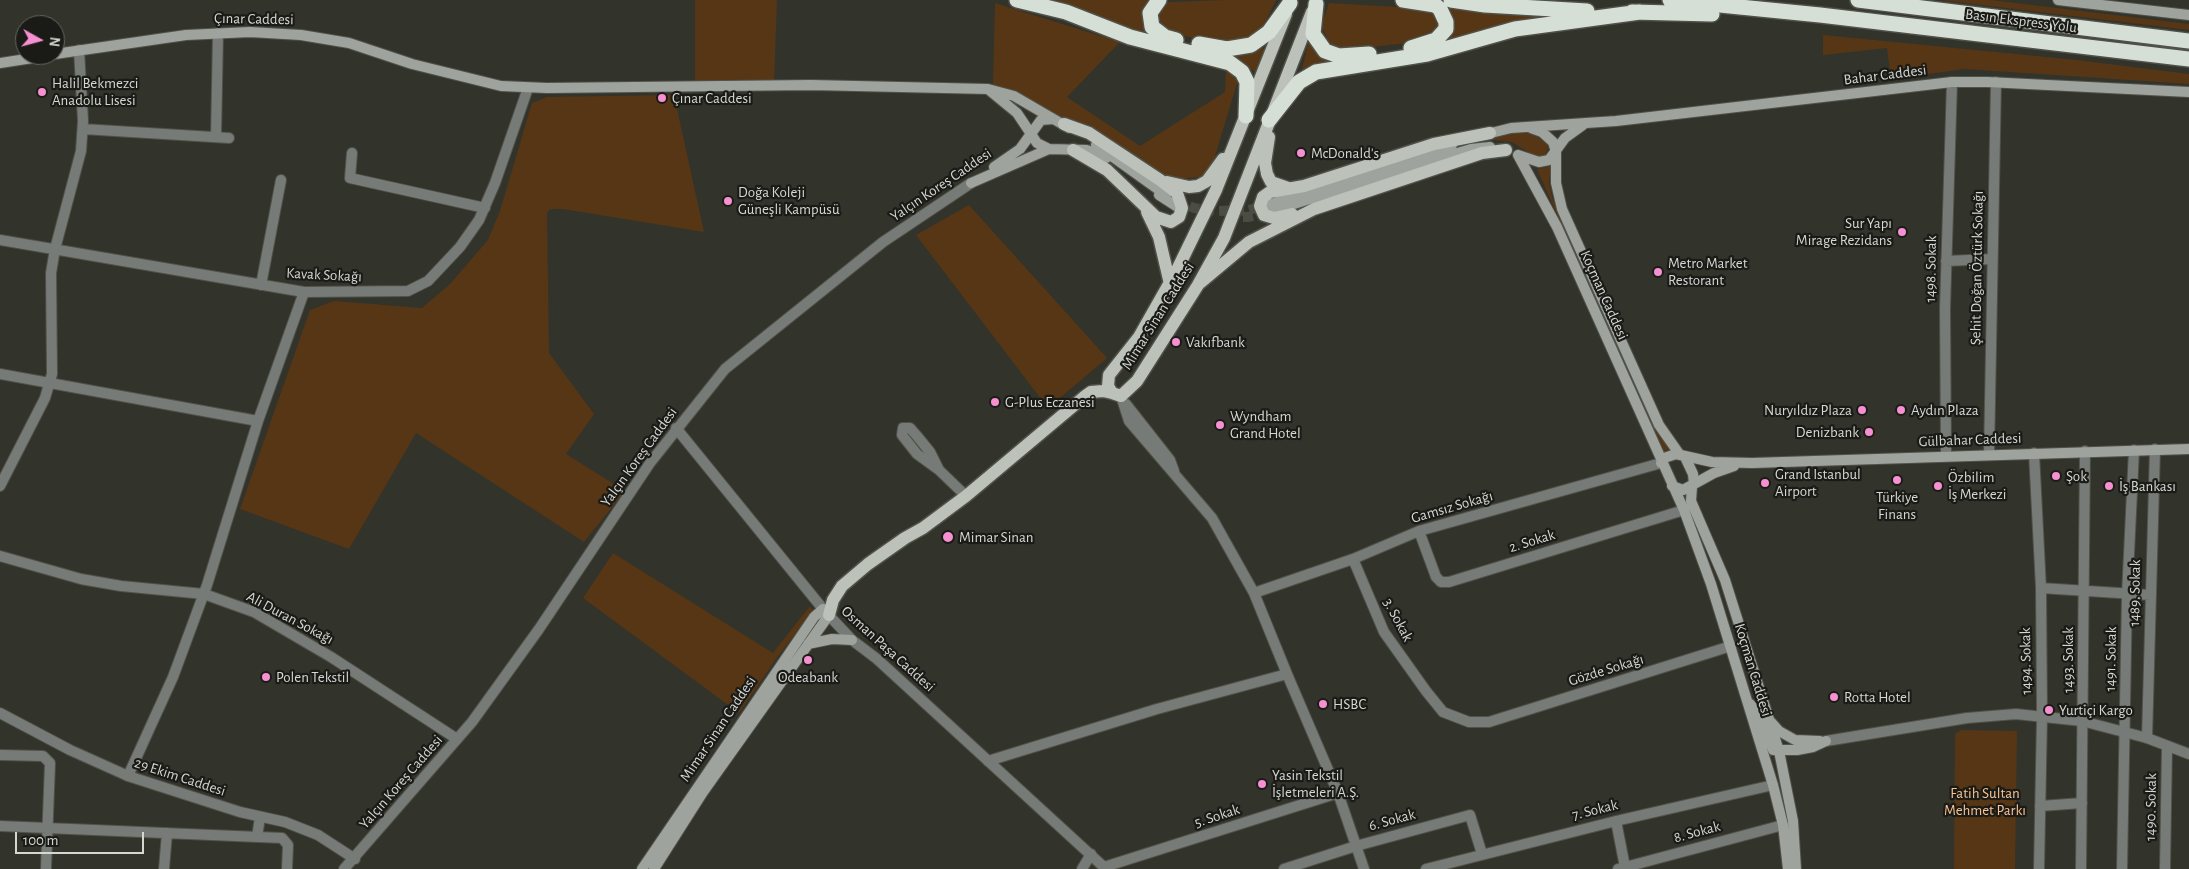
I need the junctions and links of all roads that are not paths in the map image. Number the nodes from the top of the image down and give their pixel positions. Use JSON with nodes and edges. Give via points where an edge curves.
{"nodes":[{"id":1,"x":1017,"y":0,"type":"edge"},
{"id":2,"x":1159,"y":0,"type":"edge"},
{"id":3,"x":1403,"y":0,"type":"edge"},
{"id":4,"x":1451,"y":0,"type":"edge"},
{"id":5,"x":1670,"y":0,"type":"edge"},
{"id":6,"x":1858,"y":0,"type":"edge"},
{"id":7,"x":2058,"y":0,"type":"edge"},
{"id":8,"x":1290,"y":2,"type":"edge"},
{"id":9,"x":1316,"y":2,"type":"edge"},
{"id":10,"x":1640,"y":12,"type":"junction"},
{"id":11,"x":1820,"y":15,"type":"junction"},
{"id":12,"x":2189,"y":15,"type":"edge"},
{"id":13,"x":218,"y":33,"type":"junction"},
{"id":14,"x":2189,"y":41,"type":"edge"},
{"id":15,"x":80,"y":50,"type":"junction"},
{"id":16,"x":65,"y":53,"type":"edge"},
{"id":17,"x":2189,"y":59,"type":"edge"},
{"id":18,"x":15,"y":61,"type":"edge"},
{"id":19,"x":0,"y":63,"type":"edge"},
{"id":20,"x":1952,"y":82,"type":"junction"},
{"id":21,"x":1996,"y":82,"type":"junction"},
{"id":22,"x":528,"y":88,"type":"junction"},
{"id":23,"x":988,"y":89,"type":"junction"},
{"id":24,"x":2189,"y":92,"type":"edge"},
{"id":25,"x":1246,"y":116,"type":"junction"},
{"id":26,"x":1269,"y":120,"type":"junction"},
{"id":27,"x":1059,"y":122,"type":"junction"},
{"id":28,"x":1586,"y":123,"type":"junction"},
{"id":29,"x":1530,"y":128,"type":"junction"},
{"id":30,"x":83,"y":129,"type":"junction"},
{"id":31,"x":1490,"y":133,"type":"junction"},
{"id":32,"x":1030,"y":135,"type":"junction"},
{"id":33,"x":216,"y":137,"type":"junction"},
{"id":34,"x":229,"y":138,"type":"dead end"},
{"id":35,"x":1235,"y":143,"type":"junction"},
{"id":36,"x":1049,"y":149,"type":"junction"},
{"id":37,"x":1073,"y":150,"type":"junction"},
{"id":38,"x":1556,"y":152,"type":"junction"},
{"id":39,"x":1512,"y":153,"type":"junction"},
{"id":40,"x":352,"y":154,"type":"dead end"},
{"id":41,"x":281,"y":180,"type":"dead end"},
{"id":42,"x":1160,"y":180,"type":"junction"},
{"id":43,"x":971,"y":183,"type":"junction"},
{"id":44,"x":1293,"y":188,"type":"junction"},
{"id":45,"x":1166,"y":195,"type":"tunnel mouth"},
{"id":46,"x":1176,"y":206,"type":"tunnel mouth"},
{"id":47,"x":1145,"y":207,"type":"junction"},
{"id":48,"x":484,"y":208,"type":"junction"},
{"id":49,"x":1314,"y":209,"type":"junction"},
{"id":50,"x":0,"y":240,"type":"edge"},
{"id":51,"x":55,"y":249,"type":"junction"},
{"id":52,"x":1992,"y":259,"type":"junction"},
{"id":53,"x":1946,"y":261,"type":"junction"},
{"id":54,"x":1170,"y":284,"type":"junction"},
{"id":55,"x":261,"y":285,"type":"junction"},
{"id":56,"x":1198,"y":285,"type":"junction"},
{"id":57,"x":304,"y":292,"type":"junction"},
{"id":58,"x":0,"y":374,"type":"edge"},
{"id":59,"x":49,"y":384,"type":"junction"},
{"id":60,"x":1119,"y":397,"type":"junction"},
{"id":61,"x":258,"y":422,"type":"junction"},
{"id":62,"x":676,"y":428,"type":"junction"},
{"id":63,"x":2189,"y":448,"type":"edge"},
{"id":64,"x":2154,"y":449,"type":"junction"},
{"id":65,"x":2134,"y":450,"type":"junction"},
{"id":66,"x":2085,"y":451,"type":"junction"},
{"id":67,"x":2034,"y":453,"type":"junction"},
{"id":68,"x":1989,"y":455,"type":"junction"},
{"id":69,"x":1683,"y":456,"type":"junction"},
{"id":70,"x":1946,"y":456,"type":"junction"},
{"id":71,"x":1752,"y":462,"type":"junction"},
{"id":72,"x":1661,"y":463,"type":"junction"},
{"id":73,"x":939,"y":470,"type":"dead end"},
{"id":74,"x":2,"y":475,"type":"edge"},
{"id":75,"x":0,"y":486,"type":"edge"},
{"id":76,"x":1672,"y":486,"type":"junction"},
{"id":77,"x":1693,"y":486,"type":"junction"},
{"id":78,"x":966,"y":496,"type":"junction"},
{"id":79,"x":1684,"y":510,"type":"junction"},
{"id":80,"x":1419,"y":531,"type":"junction"},
{"id":81,"x":0,"y":556,"type":"edge"},
{"id":82,"x":1353,"y":558,"type":"junction"},
{"id":83,"x":2041,"y":588,"type":"junction"},
{"id":84,"x":2083,"y":590,"type":"junction"},
{"id":85,"x":1254,"y":593,"type":"junction"},
{"id":86,"x":204,"y":594,"type":"junction"},
{"id":87,"x":2127,"y":594,"type":"junction"},
{"id":88,"x":2150,"y":595,"type":"junction"},
{"id":89,"x":826,"y":612,"type":"junction"},
{"id":90,"x":852,"y":640,"type":"junction"},
{"id":91,"x":808,"y":644,"type":"junction"},
{"id":92,"x":1731,"y":646,"type":"junction"},
{"id":93,"x":1287,"y":674,"type":"junction"},
{"id":94,"x":1746,"y":696,"type":"junction"},
{"id":95,"x":0,"y":713,"type":"edge"},
{"id":96,"x":2042,"y":716,"type":"junction"},
{"id":97,"x":1768,"y":718,"type":"junction"},
{"id":98,"x":2082,"y":721,"type":"junction"},
{"id":99,"x":1489,"y":722,"type":"joint"},
{"id":100,"x":2124,"y":733,"type":"junction"},
{"id":101,"x":2147,"y":738,"type":"junction"},
{"id":102,"x":457,"y":739,"type":"junction"},
{"id":103,"x":1826,"y":741,"type":"junction"},
{"id":104,"x":2167,"y":746,"type":"junction"},
{"id":105,"x":1779,"y":751,"type":"junction"},
{"id":106,"x":2189,"y":754,"type":"edge"},
{"id":107,"x":0,"y":755,"type":"edge"},
{"id":108,"x":988,"y":761,"type":"junction"},
{"id":109,"x":128,"y":776,"type":"junction"},
{"id":110,"x":1773,"y":786,"type":"junction"},
{"id":111,"x":1338,"y":793,"type":"junction"},
{"id":112,"x":2082,"y":803,"type":"junction"},
{"id":113,"x":2040,"y":806,"type":"junction"},
{"id":114,"x":260,"y":817,"type":"junction"},
{"id":115,"x":1616,"y":821,"type":"junction"},
{"id":116,"x":1783,"y":825,"type":"junction"},
{"id":117,"x":0,"y":826,"type":"edge"},
{"id":118,"x":48,"y":827,"type":"junction"},
{"id":119,"x":167,"y":833,"type":"junction"},
{"id":120,"x":257,"y":837,"type":"junction"},
{"id":121,"x":1356,"y":846,"type":"junction"},
{"id":122,"x":1091,"y":854,"type":"junction"},
{"id":123,"x":1482,"y":854,"type":"junction"},
{"id":124,"x":355,"y":859,"type":"junction"},
{"id":125,"x":1105,"y":868,"type":"edge"},
{"id":126,"x":1622,"y":868,"type":"edge"},
{"id":127,"x":46,"y":869,"type":"edge"},
{"id":128,"x":164,"y":869,"type":"edge"},
{"id":129,"x":287,"y":869,"type":"edge"},
{"id":130,"x":344,"y":869,"type":"edge"},
{"id":131,"x":642,"y":869,"type":"edge"},
{"id":132,"x":654,"y":869,"type":"edge"},
{"id":133,"x":1082,"y":869,"type":"edge"},
{"id":134,"x":1284,"y":869,"type":"edge"},
{"id":135,"x":1364,"y":869,"type":"edge"},
{"id":136,"x":1426,"y":869,"type":"edge"},
{"id":137,"x":1788,"y":869,"type":"edge"},
{"id":138,"x":1796,"y":869,"type":"edge"},
{"id":139,"x":2040,"y":869,"type":"edge"},
{"id":140,"x":2081,"y":869,"type":"edge"},
{"id":141,"x":2122,"y":869,"type":"edge"},
{"id":142,"x":2165,"y":869,"type":"edge"}],
"edges":[{"from":1,"to":25,"type":"highway","via":[[1066,12],[1138,39],[1230,62],[1242,72],[1247,82]]},
{"from":2,"to":8,"type":"highway","via":[[1150,13],[1152,27],[1157,32],[1178,40],[1228,49],[1258,42]]},
{"from":3,"to":9,"type":"highway","via":[[1431,4],[1440,9],[1446,22],[1442,36],[1419,46],[1349,56],[1324,51],[1316,41],[1312,24]]},
{"from":4,"to":10,"type":"highway","via":[[1500,7]]},
{"from":5,"to":11,"type":"highway","name":"Basın Ekspress Yolu"},
{"from":6,"to":14,"type":"highway","name":"Basın Ekspress Yolu"},
{"from":7,"to":12,"type":"main road"},
{"from":8,"to":25,"type":"main road","name":"Mimar Sinan Caddesi"},
{"from":9,"to":26,"type":"main road","name":"Mimar Sinan Caddesi"},
{"from":10,"to":11,"type":"highway","via":[[1775,18]]},
{"from":10,"to":26,"type":"highway","via":[[1515,29],[1427,54],[1316,72],[1299,82]]},
{"from":11,"to":17,"type":"highway","name":"Basın Ekspress Yolu"},
{"from":13,"to":15,"type":"main road","name":"Çınar Caddesi"},
{"from":13,"to":22,"type":"main road","name":"Çınar Caddesi","via":[[301,35],[349,43],[412,64],[501,86]]},
{"from":13,"to":33,"type":"street"},
{"from":15,"to":16,"type":"main road","name":"Çınar Caddesi"},
{"from":15,"to":30,"type":"street"},
{"from":18,"to":19,"type":"main road","name":"Çınar Caddesi"},
{"from":20,"to":21,"type":"main road","name":"Bahar Caddesi"},
{"from":20,"to":28,"type":"main road","name":"Bahar Caddesi"},
{"from":20,"to":53,"type":"street","name":"1498. Sokak"},
{"from":21,"to":24,"type":"main road","name":"Bahar Caddesi"},
{"from":21,"to":52,"type":"street","name":"Şehit Doğan Öztürk Sokağı"},
{"from":22,"to":23,"type":"main road","name":"Çınar Caddesi","via":[[811,85]]},
{"from":22,"to":48,"type":"street","name":"Kavak Sokağı"},
{"from":23,"to":27,"type":"main road","name":"Çınar Caddesi","via":[[1014,96]]},
{"from":23,"to":32,"type":"main road","via":[[1017,113]]},
{"from":25,"to":35,"type":"main road","name":"Mimar Sinan Caddesi"},
{"from":26,"to":44,"type":"main road","via":[[1266,174],[1271,182]]},
{"from":26,"to":56,"type":"main road","name":"Mimar Sinan Caddesi","via":[[1224,238]]},
{"from":27,"to":32,"type":"main road","name":"Yalçın Koreş Caddesi","via":[[1040,120]]},
{"from":27,"to":42,"type":"main road","via":[[1089,133]]},
{"from":27,"to":45,"type":"main road","name":"Çınar Caddesi"},
{"from":28,"to":29,"type":"main road","name":"Bahar Caddesi"},
{"from":28,"to":38,"type":"main road","via":[[1565,138]]},
{"from":29,"to":31,"type":"main road"},
{"from":29,"to":38,"type":"main road","via":[[1550,137]]},
{"from":30,"to":33,"type":"street"},
{"from":30,"to":51,"type":"street","via":[[81,151]]},
{"from":31,"to":39,"type":"main road","via":[[1270,208],[1471,149],[1483,147]]},
{"from":31,"to":44,"type":"main road","via":[[1434,144]]},
{"from":32,"to":36,"type":"main road"},
{"from":32,"to":43,"type":"main road","name":"Yalçın Koreş Caddesi","via":[[1020,148]]},
{"from":33,"to":34,"type":"street"},
{"from":35,"to":42,"type":"main road","via":[[1203,183],[1189,187]]},
{"from":35,"to":54,"type":"main road","name":"Mimar Sinan Caddesi"},
{"from":36,"to":37,"type":"main road"},
{"from":36,"to":43,"type":"main road"},
{"from":37,"to":46,"type":"main road","via":[[1099,154]]},
{"from":37,"to":47,"type":"main road","via":[[1107,170]]},
{"from":38,"to":39,"type":"main road","via":[[1544,162]]},
{"from":38,"to":69,"type":"main road","name":"Koçman Caddesi","via":[[1556,183],[1565,217],[1659,425]]},
{"from":39,"to":49,"type":"main road","via":[[1482,153]]},
{"from":39,"to":72,"type":"main road","name":"Koçman Caddesi","via":[[1557,227]]},
{"from":40,"to":48,"type":"street","via":[[350,178]]},
{"from":41,"to":55,"type":"street"},
{"from":42,"to":47,"type":"main road","via":[[1177,193],[1182,208],[1179,216],[1171,222],[1162,220]]},
{"from":43,"to":62,"type":"street","name":"Yalçın Koreş Caddesi","via":[[883,242],[725,369]]},
{"from":44,"to":49,"type":"main road","via":[[1266,195],[1261,201],[1261,211],[1270,218],[1277,218]]},
{"from":47,"to":54,"type":"main road","via":[[1159,237]]},
{"from":48,"to":57,"type":"street","name":"Kavak Sokağı","via":[[479,220],[453,254],[428,280],[408,291]]},
{"from":49,"to":56,"type":"main road","via":[[1248,242]]},
{"from":50,"to":51,"type":"street","name":"Kavak Sokağı"},
{"from":51,"to":55,"type":"street","name":"Kavak Sokağı"},
{"from":51,"to":59,"type":"street","via":[[51,273],[52,374]]},
{"from":52,"to":53,"type":"street"},
{"from":52,"to":68,"type":"street","name":"Şehit Doğan Öztürk Sokağı"},
{"from":53,"to":70,"type":"street","name":"1498. Sokak"},
{"from":54,"to":60,"type":"main road","name":"Mimar Sinan Caddesi","via":[[1139,337],[1109,375],[1108,386]]},
{"from":55,"to":57,"type":"street","name":"Kavak Sokağı"},
{"from":56,"to":60,"type":"main road","name":"Mimar Sinan Caddesi","via":[[1137,381]]},
{"from":57,"to":61,"type":"street"},
{"from":58,"to":59,"type":"street"},
{"from":59,"to":61,"type":"street"},
{"from":59,"to":74,"type":"street","via":[[45,398]]},
{"from":60,"to":78,"type":"main road","via":[[1103,391],[1091,392]]},
{"from":60,"to":85,"type":"street","via":[[1129,421],[1212,518]]},
{"from":61,"to":86,"type":"street"},
{"from":62,"to":89,"type":"street","name":"Osman Paşa Caddesi"},
{"from":62,"to":102,"type":"street","name":"Yalçın Koreş Caddesi","via":[[539,629]]},
{"from":63,"to":64,"type":"main road","name":"Gülbahar Caddesi"},
{"from":64,"to":65,"type":"main road","name":"Gülbahar Caddesi"},
{"from":64,"to":88,"type":"street","name":"1489. Sokak"},
{"from":65,"to":66,"type":"main road","name":"Gülbahar Caddesi"},
{"from":65,"to":87,"type":"street","name":"1491. Sokak"},
{"from":66,"to":67,"type":"main road","name":"Gülbahar Caddesi"},
{"from":66,"to":84,"type":"street","name":"1493. Sokak"},
{"from":67,"to":68,"type":"main road","name":"Gülbahar Caddesi"},
{"from":67,"to":83,"type":"street","name":"1494. Sokak"},
{"from":68,"to":70,"type":"main road","name":"Gülbahar Caddesi"},
{"from":69,"to":71,"type":"main road","name":"Gülbahar Caddesi","via":[[1721,463]]},
{"from":69,"to":72,"type":"main road","via":[[1664,458]]},
{"from":69,"to":77,"type":"main road","name":"Koçman Caddesi","via":[[1692,474]]},
{"from":70,"to":71,"type":"main road","name":"Gülbahar Caddesi"},
{"from":71,"to":77,"type":"main road","name":"Gülbahar Caddesi","via":[[1725,468]]},
{"from":72,"to":76,"type":"main road","name":"Koçman Caddesi"},
{"from":72,"to":80,"type":"street","name":"Gamsız Sokağı"},
{"from":73,"to":78,"type":"street"},
{"from":74,"to":75,"type":"street"},
{"from":76,"to":77,"type":"main road","via":[[1683,490]]},
{"from":76,"to":79,"type":"main road","name":"Koçman Caddesi"},
{"from":77,"to":97,"type":"main road","name":"Koçman Caddesi","via":[[1692,501],[1724,580]]},
{"from":78,"to":89,"type":"main road","via":[[842,586]]},
{"from":79,"to":80,"type":"street","name":"2. Sokak","via":[[1449,582],[1442,582],[1436,577]]},
{"from":79,"to":92,"type":"main road","name":"Koçman Caddesi"},
{"from":80,"to":82,"type":"street","name":"Gamsız Sokağı"},
{"from":81,"to":86,"type":"street","name":"Ali Duran Sokağı","via":[[89,581]]},
{"from":82,"to":85,"type":"street","name":"Gamsız Sokağı"},
{"from":82,"to":99,"type":"street","name":"3. Sokak","via":[[1384,632],[1443,712],[1469,722]]},
{"from":83,"to":84,"type":"street"},
{"from":83,"to":96,"type":"street","name":"1494. Sokak"},
{"from":84,"to":87,"type":"street"},
{"from":84,"to":98,"type":"street","name":"1493. Sokak"},
{"from":85,"to":93,"type":"street"},
{"from":86,"to":102,"type":"street","name":"Ali Duran Sokağı","via":[[254,612],[285,629]]},
{"from":86,"to":109,"type":"street","via":[[173,677]]},
{"from":87,"to":88,"type":"street"},
{"from":87,"to":100,"type":"street","name":"1491. Sokak"},
{"from":88,"to":101,"type":"street","name":"1489. Sokak"},
{"from":89,"to":90,"type":"street","name":"Osman Paşa Caddesi"},
{"from":89,"to":91,"type":"main road","name":"Mimar Sinan Caddesi"},
{"from":89,"to":131,"type":"main road","name":"Mimar Sinan Caddesi","via":[[814,617]]},
{"from":90,"to":91,"type":"main road","via":[[832,639]]},
{"from":90,"to":108,"type":"street","name":"Osman Paşa Caddesi"},
{"from":91,"to":132,"type":"main road","name":"Mimar Sinan Caddesi","via":[[703,792]]},
{"from":92,"to":94,"type":"main road","name":"Koçman Caddesi"},
{"from":92,"to":99,"type":"street","name":"Gözde Sokağı"},
{"from":93,"to":108,"type":"street","via":[[1157,709]]},
{"from":93,"to":111,"type":"street"},
{"from":94,"to":105,"type":"main road","via":[[1759,715],[1770,747]]},
{"from":94,"to":110,"type":"main road","name":"Koçman Caddesi"},
{"from":95,"to":109,"type":"street","name":"29 Ekim Caddesi"},
{"from":96,"to":98,"type":"street"},
{"from":96,"to":103,"type":"street","via":[[1982,716]]},
{"from":96,"to":113,"type":"street","name":"1494. Sokak"},
{"from":97,"to":103,"type":"main road","via":[[1788,737]]},
{"from":97,"to":105,"type":"main road","name":"Koçman Caddesi"},
{"from":98,"to":100,"type":"street"},
{"from":98,"to":112,"type":"street","name":"1493. Sokak"},
{"from":100,"to":101,"type":"street"},
{"from":100,"to":141,"type":"street","name":"1491. Sokak"},
{"from":101,"to":104,"type":"street"},
{"from":102,"to":124,"type":"street","name":"Yalçın Koreş Caddesi"},
{"from":103,"to":105,"type":"main road","via":[[1813,747]]},
{"from":104,"to":106,"type":"street"},
{"from":104,"to":142,"type":"street","name":"1490. Sokak"},
{"from":105,"to":138,"type":"main road","name":"Koçman Caddesi","via":[[1793,822]]},
{"from":107,"to":118,"type":"street","via":[[43,756],[50,763]]},
{"from":108,"to":122,"type":"street","name":"Osman Paşa Caddesi"},
{"from":109,"to":114,"type":"street","name":"29 Ekim Caddesi"},
{"from":110,"to":115,"type":"street","name":"7. Sokak"},
{"from":110,"to":116,"type":"main road","name":"Koçman Caddesi"},
{"from":111,"to":121,"type":"street"},
{"from":111,"to":125,"type":"street","name":"5. Sokak"},
{"from":112,"to":113,"type":"street"},
{"from":112,"to":140,"type":"street","name":"1493. Sokak"},
{"from":113,"to":139,"type":"street","name":"1494. Sokak"},
{"from":114,"to":120,"type":"street"},
{"from":114,"to":124,"type":"street","name":"29 Ekim Caddesi","via":[[285,822],[318,835]]},
{"from":115,"to":123,"type":"street","name":"7. Sokak"},
{"from":115,"to":126,"type":"street"},
{"from":116,"to":126,"type":"street","name":"8. Sokak"},
{"from":116,"to":137,"type":"main road","name":"Koçman Caddesi"},
{"from":117,"to":118,"type":"street"},
{"from":118,"to":119,"type":"street"},
{"from":118,"to":127,"type":"street"},
{"from":119,"to":120,"type":"street"},
{"from":119,"to":128,"type":"street"},
{"from":120,"to":129,"type":"street","via":[[282,838],[288,845]]},
{"from":121,"to":123,"type":"street","name":"6. Sokak","via":[[1470,815]]},
{"from":121,"to":134,"type":"street","name":"6. Sokak"},
{"from":121,"to":135,"type":"street"},
{"from":122,"to":125,"type":"street","name":"Osman Paşa Caddesi"},
{"from":122,"to":133,"type":"street"},
{"from":123,"to":136,"type":"street","name":"7. Sokak"},
{"from":124,"to":130,"type":"street","name":"Yalçın Koreş Caddesi"}]}
